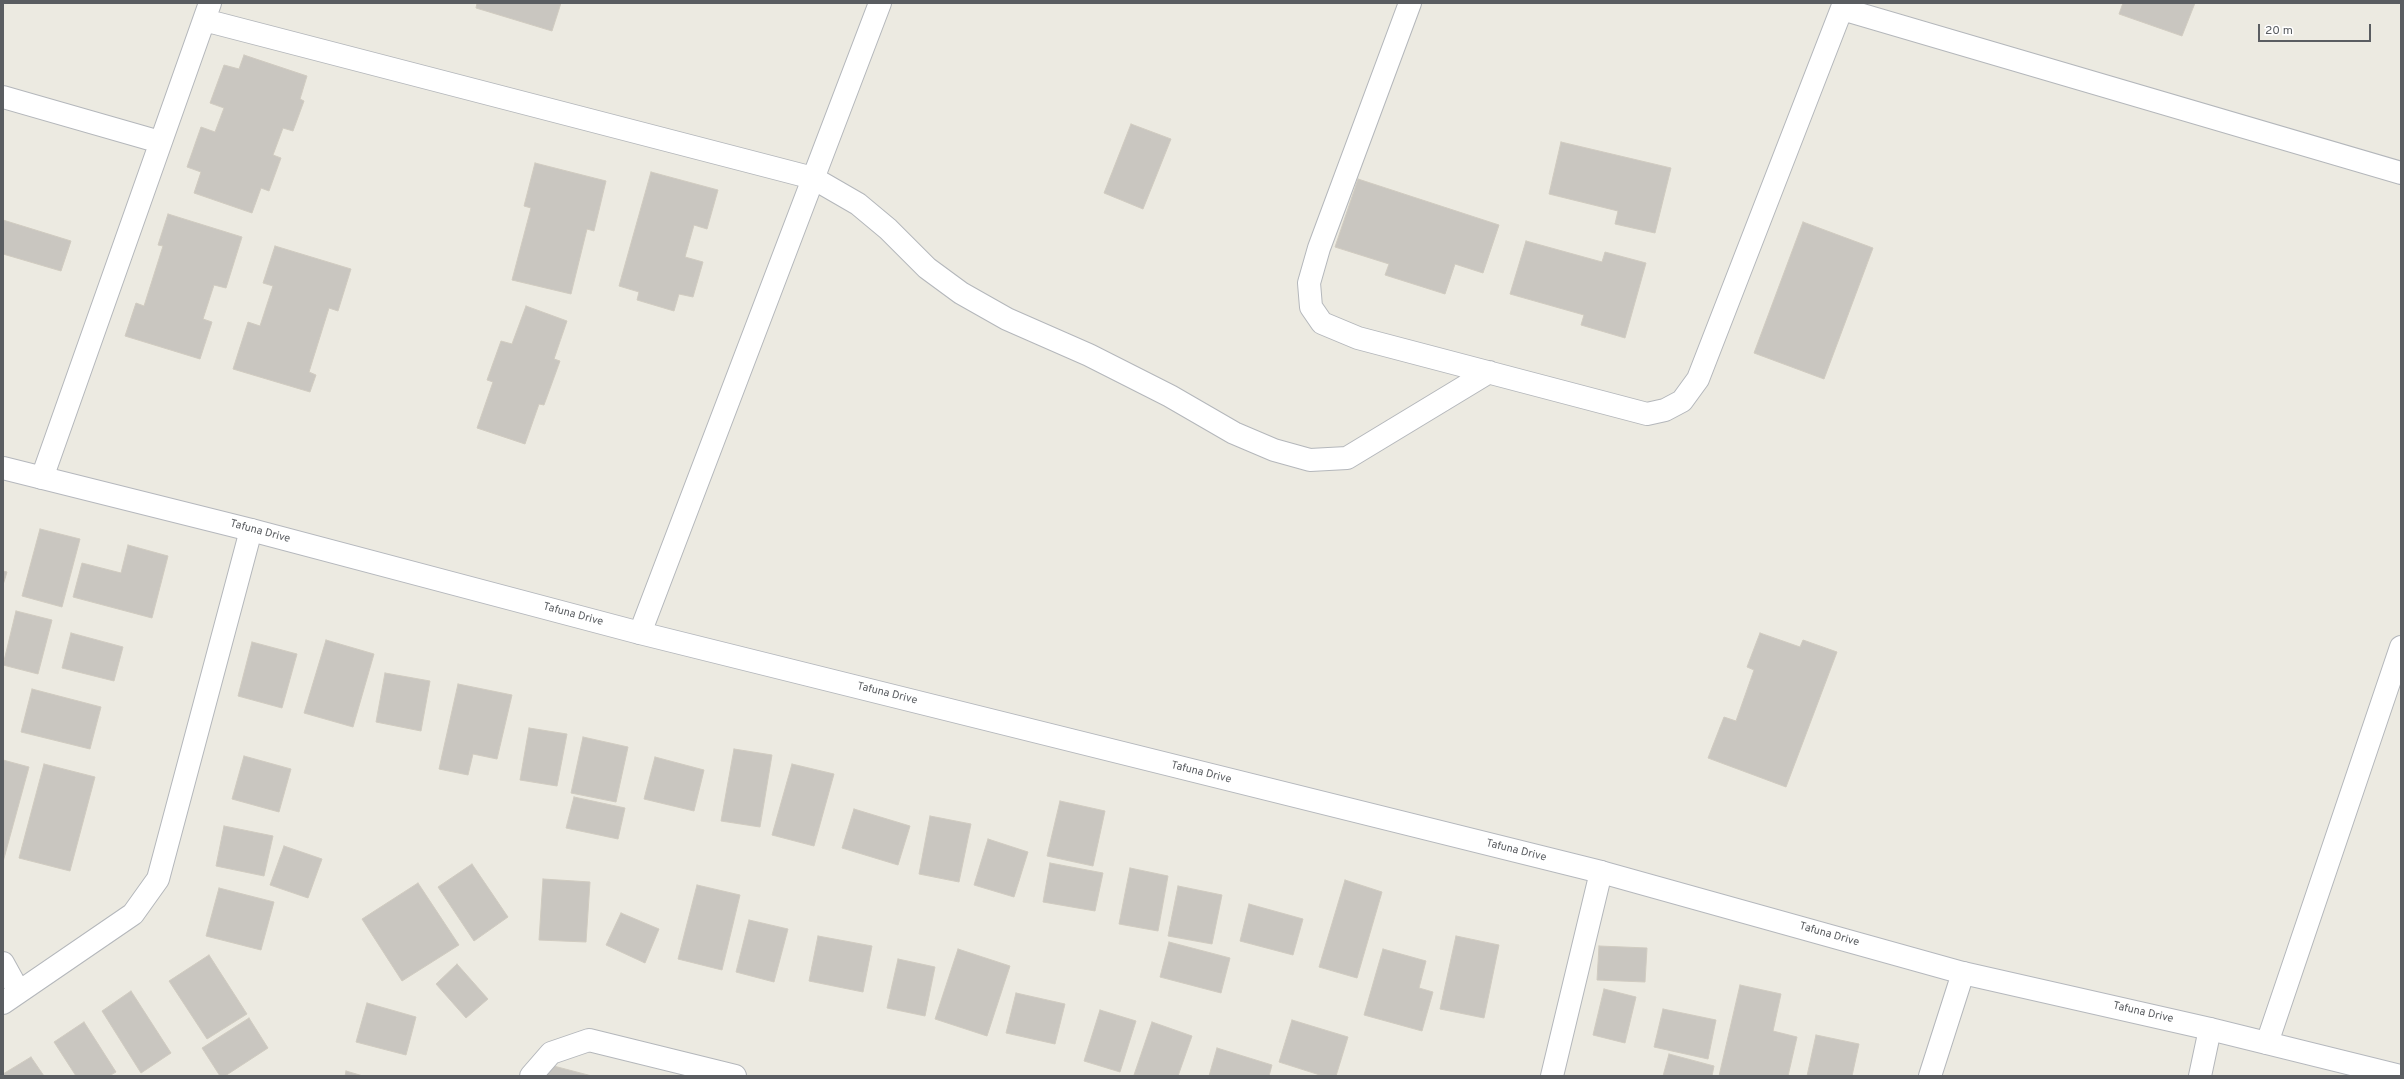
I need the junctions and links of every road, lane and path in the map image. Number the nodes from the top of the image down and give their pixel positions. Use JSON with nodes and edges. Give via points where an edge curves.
{"nodes":[{"id":1,"x":880,"y":3,"type":"edge"},
{"id":2,"x":1410,"y":3,"type":"edge"},
{"id":3,"x":1843,"y":6,"type":"edge"},
{"id":4,"x":207,"y":11,"type":"edge"},
{"id":5,"x":3,"y":97,"type":"edge"},
{"id":6,"x":160,"y":142,"type":"junction"},
{"id":7,"x":2401,"y":173,"type":"edge"},
{"id":8,"x":813,"y":178,"type":"junction"},
{"id":9,"x":1490,"y":372,"type":"junction"},
{"id":10,"x":3,"y":468,"type":"edge"},
{"id":11,"x":42,"y":478,"type":"junction"},
{"id":12,"x":251,"y":530,"type":"junction"},
{"id":13,"x":640,"y":633,"type":"junction"},
{"id":14,"x":2401,"y":647,"type":"edge"},
{"id":15,"x":1601,"y":872,"type":"junction"},
{"id":16,"x":3,"y":963,"type":"edge"},
{"id":17,"x":1963,"y":973,"type":"junction"},
{"id":18,"x":11,"y":998,"type":"edge"},
{"id":19,"x":2210,"y":1028,"type":"junction"},
{"id":20,"x":2268,"y":1043,"type":"junction"},
{"id":21,"x":531,"y":1076,"type":"edge"},
{"id":22,"x":735,"y":1076,"type":"edge"},
{"id":23,"x":1552,"y":1076,"type":"edge"},
{"id":24,"x":1930,"y":1076,"type":"edge"},
{"id":25,"x":2200,"y":1076,"type":"edge"},
{"id":26,"x":2400,"y":1076,"type":"edge"}],
"edges":[{"from":1,"to":8,"type":"street"},
{"from":2,"to":9,"type":"street","via":[[1319,248],[1309,284],[1311,307],[1322,323],[1358,338]]},
{"from":3,"to":7,"type":"street"},
{"from":3,"to":9,"type":"street","via":[[1698,379],[1682,401],[1665,410],[1648,414]]},
{"from":4,"to":6,"type":"street"},
{"from":4,"to":8,"type":"street"},
{"from":5,"to":6,"type":"street"},
{"from":6,"to":11,"type":"street"},
{"from":8,"to":9,"type":"street","via":[[858,204],[888,229],[927,268],[961,292],[1007,319],[1089,355],[1170,396],[1234,433],[1274,450],[1310,460],[1347,458]]},
{"from":8,"to":13,"type":"street"},
{"from":10,"to":11,"type":"street","name":"Tafuna Drive"},
{"from":11,"to":12,"type":"street","name":"Tafuna Drive"},
{"from":12,"to":13,"type":"street","name":"Tafuna Drive"},
{"from":12,"to":18,"type":"street","via":[[158,879],[133,914]]},
{"from":13,"to":15,"type":"street","name":"Tafuna Drive"},
{"from":14,"to":20,"type":"street"},
{"from":15,"to":17,"type":"street","name":"Tafuna Drive"},
{"from":15,"to":23,"type":"street"},
{"from":16,"to":18,"type":"street"},
{"from":17,"to":19,"type":"street","name":"Tafuna Drive"},
{"from":17,"to":24,"type":"street"},
{"from":19,"to":20,"type":"street","name":"Tafuna Drive"},
{"from":19,"to":25,"type":"street"},
{"from":20,"to":26,"type":"street","name":"Tafuna Drive"},
{"from":21,"to":22,"type":"street","via":[[551,1053],[589,1040]]}]}
